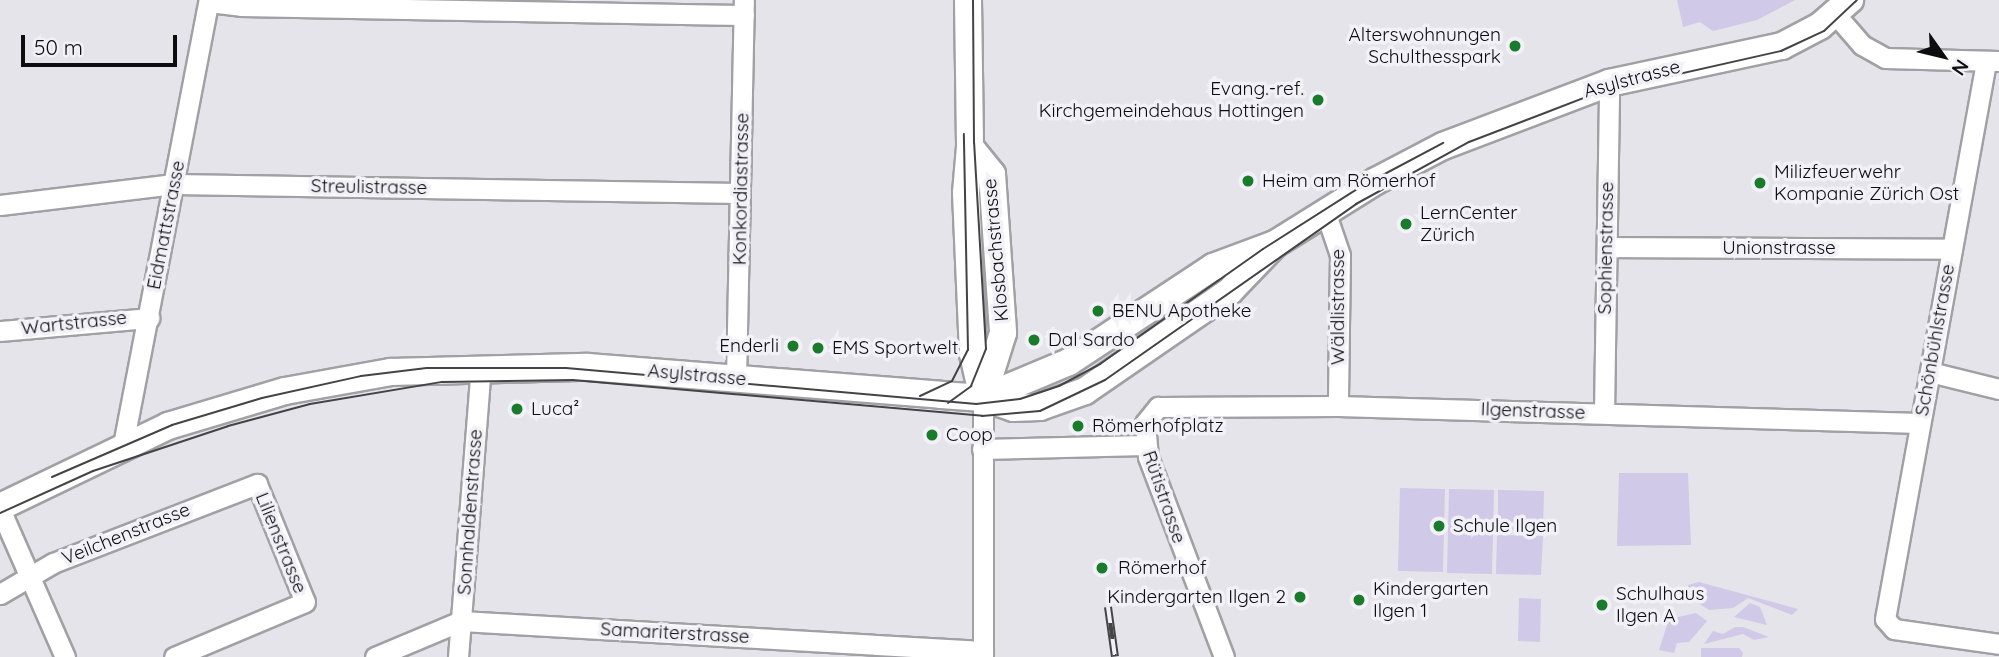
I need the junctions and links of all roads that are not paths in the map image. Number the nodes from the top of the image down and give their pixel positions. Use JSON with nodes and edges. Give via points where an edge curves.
{"nodes":[{"id":1,"x":968,"y":0,"type":"edge"},
{"id":2,"x":209,"y":1,"type":"edge"},
{"id":3,"x":1843,"y":7,"type":"edge"},
{"id":4,"x":744,"y":8,"type":"edge"},
{"id":5,"x":1993,"y":61,"type":"edge"},
{"id":6,"x":1609,"y":83,"type":"junction"},
{"id":7,"x":174,"y":184,"type":"junction"},
{"id":8,"x":740,"y":193,"type":"junction"},
{"id":9,"x":0,"y":205,"type":"edge"},
{"id":10,"x":1325,"y":211,"type":"junction"},
{"id":11,"x":1606,"y":247,"type":"junction"},
{"id":12,"x":1952,"y":248,"type":"junction"},
{"id":13,"x":149,"y":318,"type":"junction"},
{"id":14,"x":0,"y":331,"type":"edge"},
{"id":15,"x":481,"y":367,"type":"junction"},
{"id":16,"x":1930,"y":372,"type":"junction"},
{"id":17,"x":736,"y":377,"type":"junction"},
{"id":18,"x":1999,"y":389,"type":"edge"},
{"id":19,"x":983,"y":398,"type":"junction"},
{"id":20,"x":1338,"y":406,"type":"junction"},
{"id":21,"x":1604,"y":413,"type":"junction"},
{"id":22,"x":1149,"y":414,"type":"joint"},
{"id":23,"x":1920,"y":423,"type":"junction"},
{"id":24,"x":1145,"y":445,"type":"junction"},
{"id":25,"x":982,"y":449,"type":"junction"},
{"id":26,"x":122,"y":450,"type":"junction"},
{"id":27,"x":257,"y":484,"type":"joint"},
{"id":28,"x":0,"y":508,"type":"edge"},
{"id":29,"x":31,"y":577,"type":"junction"},
{"id":30,"x":0,"y":594,"type":"edge"},
{"id":31,"x":461,"y":621,"type":"junction"},
{"id":32,"x":1999,"y":644,"type":"edge"},
{"id":33,"x":983,"y":654,"type":"edge"},
{"id":34,"x":65,"y":657,"type":"edge"},
{"id":35,"x":174,"y":657,"type":"edge"},
{"id":36,"x":375,"y":657,"type":"edge"},
{"id":37,"x":458,"y":657,"type":"edge"},
{"id":38,"x":1224,"y":657,"type":"edge"}],
"edges":[{"from":1,"to":19,"type":"main road","name":"Klosbachstrasse","via":[[970,148],[965,175],[971,333]]},
{"from":2,"to":4,"type":"street","via":[[241,6]]},
{"from":2,"to":7,"type":"street","name":"Eidmattstrasse"},
{"from":3,"to":5,"type":"street","name":"Asylstrasse","via":[[1862,45],[1885,58]]},
{"from":3,"to":6,"type":"main road","name":"Asylstrasse","via":[[1782,46]]},
{"from":4,"to":8,"type":"street","name":"Konkordiastrasse"},
{"from":5,"to":12,"type":"street","name":"Schönbühlstrasse"},
{"from":6,"to":10,"type":"main road","name":"Asylstrasse","via":[[1443,146]]},
{"from":6,"to":11,"type":"street","name":"Sophienstrasse"},
{"from":7,"to":8,"type":"street","name":"Streulistrasse"},
{"from":7,"to":9,"type":"street","name":"Streulistrasse"},
{"from":7,"to":13,"type":"street","name":"Eidmattstrasse"},
{"from":8,"to":17,"type":"street","name":"Konkordiastrasse"},
{"from":10,"to":19,"type":"main road","name":"Asylstrasse","via":[[1275,244],[1213,267],[1069,362]]},
{"from":10,"to":20,"type":"street","name":"Wäldlistrasse","via":[[1340,255]]},
{"from":11,"to":12,"type":"street","name":"Unionstrasse"},
{"from":11,"to":21,"type":"street","name":"Sophienstrasse"},
{"from":12,"to":16,"type":"street","name":"Schönbühlstrasse"},
{"from":13,"to":14,"type":"street","name":"Wartstrasse"},
{"from":13,"to":26,"type":"street","name":"Eidmattstrasse"},
{"from":15,"to":17,"type":"main road","name":"Asylstrasse","via":[[588,367]]},
{"from":15,"to":26,"type":"main road","name":"Asylstrasse","via":[[391,372],[275,393],[168,426]]},
{"from":15,"to":31,"type":"street","name":"Sonnhaldenstrasse"},
{"from":16,"to":18,"type":"street"},
{"from":16,"to":23,"type":"street","name":"Schönbühlstrasse"},
{"from":17,"to":19,"type":"main road","name":"Asylstrasse"},
{"from":19,"to":25,"type":"street","name":"Klosbachstrasse"},
{"from":20,"to":21,"type":"street","name":"Ilgenstrasse"},
{"from":20,"to":22,"type":"street","name":"Ilgenstrasse","via":[[1192,404],[1158,407]]},
{"from":21,"to":23,"type":"street","name":"Ilgenstrasse"},
{"from":22,"to":24,"type":"street","name":"Rütistrasse"},
{"from":23,"to":32,"type":"street","name":"Schönbühlstrasse","via":[[1885,619],[1894,629]]},
{"from":24,"to":25,"type":"street"},
{"from":24,"to":38,"type":"street","name":"Rütistrasse"},
{"from":25,"to":33,"type":"street","name":"Klosbachstrasse"},
{"from":26,"to":28,"type":"main road","name":"Asylstrasse"},
{"from":27,"to":29,"type":"street","name":"Veilchenstrasse","via":[[65,558]]},
{"from":27,"to":35,"type":"street","name":"Lilienstrasse","via":[[296,606]]},
{"from":28,"to":29,"type":"street"},
{"from":29,"to":30,"type":"street","name":"Veilchenstrasse"},
{"from":29,"to":34,"type":"street"},
{"from":31,"to":33,"type":"street","name":"Samariterstrasse"},
{"from":31,"to":36,"type":"street","name":"Samariterstrasse"},
{"from":31,"to":37,"type":"street","name":"Sonnhaldenstrasse"}]}
